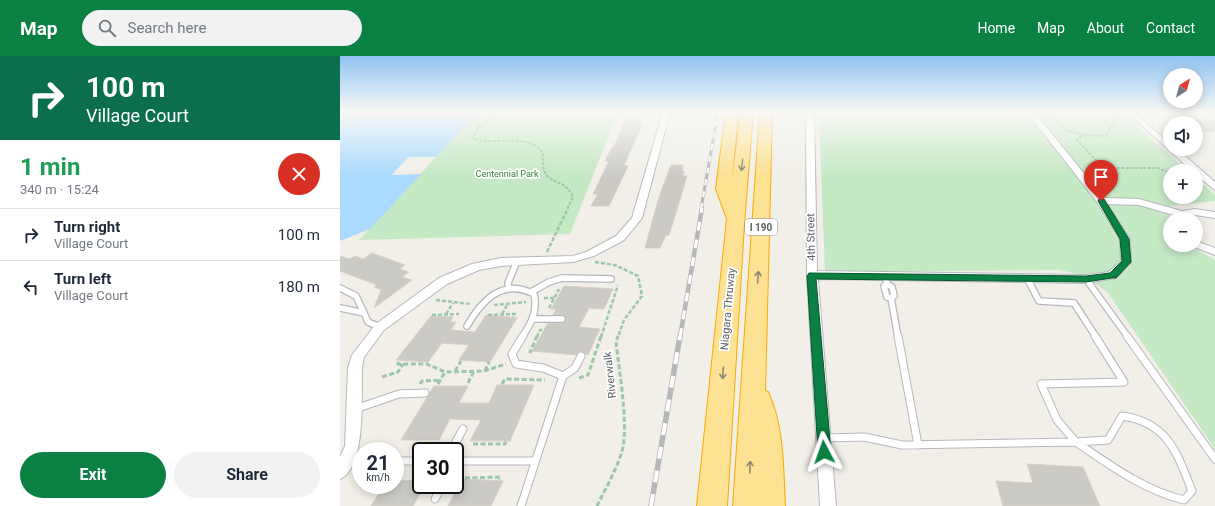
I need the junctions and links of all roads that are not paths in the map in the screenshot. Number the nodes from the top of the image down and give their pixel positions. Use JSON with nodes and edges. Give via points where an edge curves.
{"nodes":[{"id":1,"x":661,"y":133,"type":"edge"},
{"id":2,"x":730,"y":133,"type":"edge"},
{"id":3,"x":745,"y":133,"type":"edge"},
{"id":4,"x":765,"y":133,"type":"edge"},
{"id":5,"x":766,"y":133,"type":"edge"},
{"id":6,"x":810,"y":133,"type":"edge"},
{"id":7,"x":1047,"y":133,"type":"edge"},
{"id":8,"x":1154,"y":133,"type":"edge"},
{"id":9,"x":765,"y":137,"type":"junction"},
{"id":10,"x":1163,"y":141,"type":"edge"},
{"id":11,"x":1180,"y":156,"type":"edge"},
{"id":12,"x":1215,"y":187,"type":"edge"},
{"id":13,"x":1101,"y":201,"type":"junction"},
{"id":14,"x":1166,"y":212,"type":"edge"},
{"id":15,"x":1203,"y":213,"type":"edge"},
{"id":16,"x":1215,"y":215,"type":"edge"},
{"id":17,"x":735,"y":224,"type":"junction"},
{"id":18,"x":1203,"y":247,"type":"edge"},
{"id":19,"x":1215,"y":252,"type":"edge"},
{"id":20,"x":517,"y":261,"type":"junction"},
{"id":21,"x":812,"y":276,"type":"junction"},
{"id":22,"x":1027,"y":278,"type":"junction"},
{"id":23,"x":612,"y":279,"type":"dead end"},
{"id":24,"x":1086,"y":279,"type":"junction"},
{"id":25,"x":887,"y":280,"type":"junction"},
{"id":26,"x":340,"y":288,"type":"edge"},
{"id":27,"x":509,"y":289,"type":"junction"},
{"id":28,"x":531,"y":292,"type":"junction"},
{"id":29,"x":340,"y":308,"type":"edge"},
{"id":30,"x":347,"y":309,"type":"junction"},
{"id":31,"x":340,"y":313,"type":"edge"},
{"id":32,"x":364,"y":313,"type":"junction"},
{"id":33,"x":532,"y":319,"type":"junction"},
{"id":34,"x":562,"y":319,"type":"dead end"},
{"id":35,"x":467,"y":326,"type":"dead end"},
{"id":36,"x":380,"y":327,"type":"junction"},
{"id":37,"x":581,"y":356,"type":"dead end"},
{"id":38,"x":753,"y":370,"type":"junction"},
{"id":39,"x":563,"y":376,"type":"junction"},
{"id":40,"x":425,"y":393,"type":"dead end"},
{"id":41,"x":354,"y":409,"type":"junction"},
{"id":42,"x":463,"y":429,"type":"dead end"},
{"id":43,"x":823,"y":438,"type":"junction"},
{"id":44,"x":456,"y":442,"type":"edge"},
{"id":45,"x":1076,"y":442,"type":"junction"},
{"id":46,"x":918,"y":445,"type":"junction"},
{"id":47,"x":1215,"y":460,"type":"edge"},
{"id":48,"x":464,"y":461,"type":"edge"},
{"id":49,"x":534,"y":461,"type":"junction"},
{"id":50,"x":349,"y":464,"type":"edge"},
{"id":51,"x":438,"y":494,"type":"edge"},
{"id":52,"x":436,"y":499,"type":"dead end"},
{"id":53,"x":521,"y":506,"type":"edge"},
{"id":54,"x":712,"y":506,"type":"edge"},
{"id":55,"x":748,"y":506,"type":"edge"},
{"id":56,"x":770,"y":506,"type":"edge"},
{"id":57,"x":828,"y":506,"type":"edge"}],
"edges":[{"from":1,"to":20,"type":"street","via":[[636,218],[629,229],[603,248],[572,259]]},
{"from":2,"to":17,"type":"highway","via":[[724,189]]},
{"from":3,"to":17,"type":"highway","name":"Niagara Thruway","number":"I 190","one_way":true},
{"from":4,"to":9,"type":"highway","number":"I 190"},
{"from":5,"to":9,"type":"highway"},
{"from":6,"to":21,"type":"street","name":"4th Street"},
{"from":7,"to":13,"type":"street"},
{"from":8,"to":10,"type":"street"},
{"from":38,"to":9,"type":"highway","number":"I 190","one_way":true},
{"from":11,"to":12,"type":"street"},
{"from":13,"to":14,"type":"street","via":[[1139,202]]},
{"from":13,"to":24,"type":"street","via":[[1125,239],[1126,262],[1112,275]]},
{"from":15,"to":16,"type":"street"},
{"from":17,"to":54,"type":"highway","name":"Niagara Thruway","number":"I 190","one_way":true},
{"from":18,"to":19,"type":"street"},
{"from":20,"to":27,"type":"lane","via":[[508,283]]},
{"from":20,"to":36,"type":"street","via":[[476,267],[443,282]]},
{"from":21,"to":25,"type":"street"},
{"from":21,"to":43,"type":"street","name":"4th Street"},
{"from":22,"to":24,"type":"street"},
{"from":22,"to":25,"type":"street"},
{"from":22,"to":45,"type":"lane","via":[[1039,301],[1074,303],[1124,382],[1041,384],[1057,420]]},
{"from":23,"to":28,"type":"lane","via":[[562,278]]},
{"from":24,"to":47,"type":"lane"},
{"from":25,"to":46,"type":"lane","via":[[884,286],[887,297],[891,298]]},
{"from":26,"to":32,"type":"lane","via":[[360,299]]},
{"from":27,"to":28,"type":"lane","via":[[520,288]]},
{"from":27,"to":35,"type":"lane","via":[[483,302]]},
{"from":28,"to":33,"type":"lane","via":[[537,303]]},
{"from":29,"to":30,"type":"lane"},
{"from":30,"to":31,"type":"lane"},
{"from":30,"to":32,"type":"lane"},
{"from":32,"to":36,"type":"lane","via":[[368,322]]},
{"from":33,"to":34,"type":"lane"},
{"from":33,"to":39,"type":"lane","via":[[513,352],[513,359],[516,364],[543,368]]},
{"from":36,"to":41,"type":"street","via":[[358,355],[355,368]]},
{"from":37,"to":39,"type":"lane","via":[[575,368]]},
{"from":55,"to":38,"type":"highway","number":"I 190","one_way":true},
{"from":38,"to":56,"type":"highway","via":[[769,446]]},
{"from":39,"to":49,"type":"lane"},
{"from":40,"to":41,"type":"lane","via":[[399,394]]},
{"from":41,"to":50,"type":"street"},
{"from":42,"to":44,"type":"lane"},
{"from":43,"to":46,"type":"lane","via":[[864,437],[902,445]]},
{"from":43,"to":57,"type":"street","name":"4th Street"},
{"from":45,"to":45,"type":"lane","via":[[1121,473],[1164,495],[1184,500],[1192,490],[1180,460],[1164,436],[1153,424],[1136,416],[1122,416],[1108,440]]},
{"from":45,"to":46,"type":"lane"},
{"from":48,"to":49,"type":"lane"},
{"from":49,"to":53,"type":"lane"},
{"from":51,"to":52,"type":"lane"}]}
